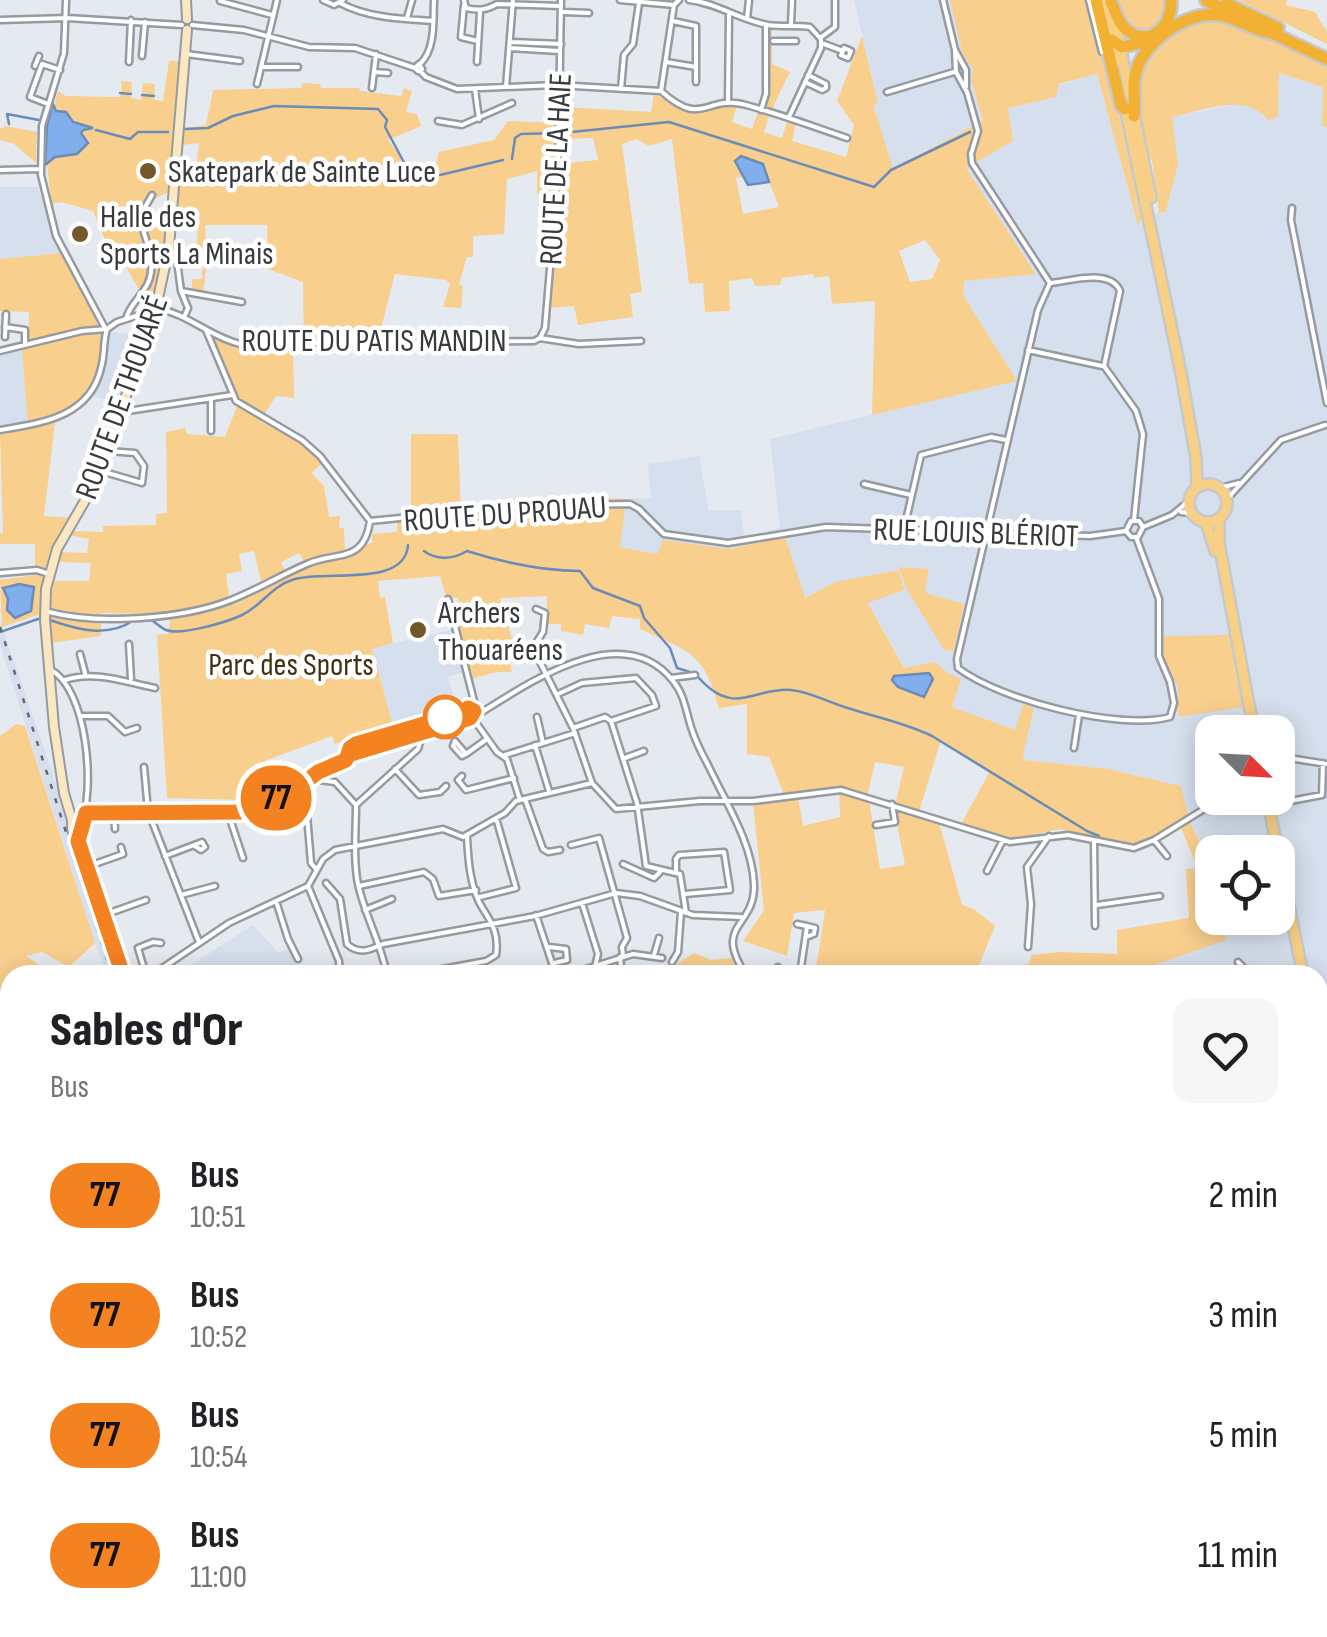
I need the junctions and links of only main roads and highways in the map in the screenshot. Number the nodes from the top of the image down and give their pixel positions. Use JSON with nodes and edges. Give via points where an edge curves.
{"nodes":[{"id":1,"x":1092,"y":0,"type":"edge"},
{"id":2,"x":1171,"y":0,"type":"edge"},
{"id":3,"x":1206,"y":0,"type":"edge"},
{"id":4,"x":1108,"y":1,"type":"edge"},
{"id":5,"x":1224,"y":1,"type":"edge"},
{"id":6,"x":1272,"y":32,"type":"junction"},
{"id":7,"x":1164,"y":36,"type":"junction"},
{"id":8,"x":1116,"y":43,"type":"junction"},
{"id":9,"x":1327,"y":55,"type":"edge"},
{"id":10,"x":1130,"y":112,"type":"junction"},
{"id":11,"x":1182,"y":374,"type":"junction"},
{"id":12,"x":1215,"y":486,"type":"junction"},
{"id":13,"x":1197,"y":487,"type":"junction"},
{"id":14,"x":1219,"y":519,"type":"junction"},
{"id":15,"x":1206,"y":522,"type":"junction"},
{"id":16,"x":1240,"y":656,"type":"junction"},
{"id":17,"x":1251,"y":715,"type":"edge"},
{"id":18,"x":1270,"y":815,"type":"edge"},
{"id":19,"x":1301,"y":965,"type":"edge"}],
"edges":[{"from":1,"to":10,"type":"highway","via":[[1122,104]]},
{"from":2,"to":4,"type":"highway","via":[[1167,24],[1146,36],[1123,27]]},
{"from":3,"to":6,"type":"highway"},
{"from":4,"to":8,"type":"main road"},
{"from":5,"to":9,"type":"highway"},
{"from":6,"to":7,"type":"highway","via":[[1210,14],[1190,18]]},
{"from":6,"to":9,"type":"highway"},
{"from":7,"to":8,"type":"highway"},
{"from":7,"to":10,"type":"highway","via":[[1136,70]]},
{"from":8,"to":10,"type":"main road"},
{"from":10,"to":11,"type":"main road"},
{"from":11,"to":12,"type":"main road","via":[[1202,463]]},
{"from":11,"to":13,"type":"main road"},
{"from":12,"to":13,"type":"main road"},
{"from":12,"to":14,"type":"main road","via":[[1227,499]]},
{"from":13,"to":15,"type":"main road","via":[[1188,500],[1191,514]]},
{"from":14,"to":15,"type":"main road"},
{"from":14,"to":16,"type":"main road"},
{"from":15,"to":16,"type":"main road"},
{"from":16,"to":17,"type":"main road"},
{"from":18,"to":19,"type":"main road"}]}
